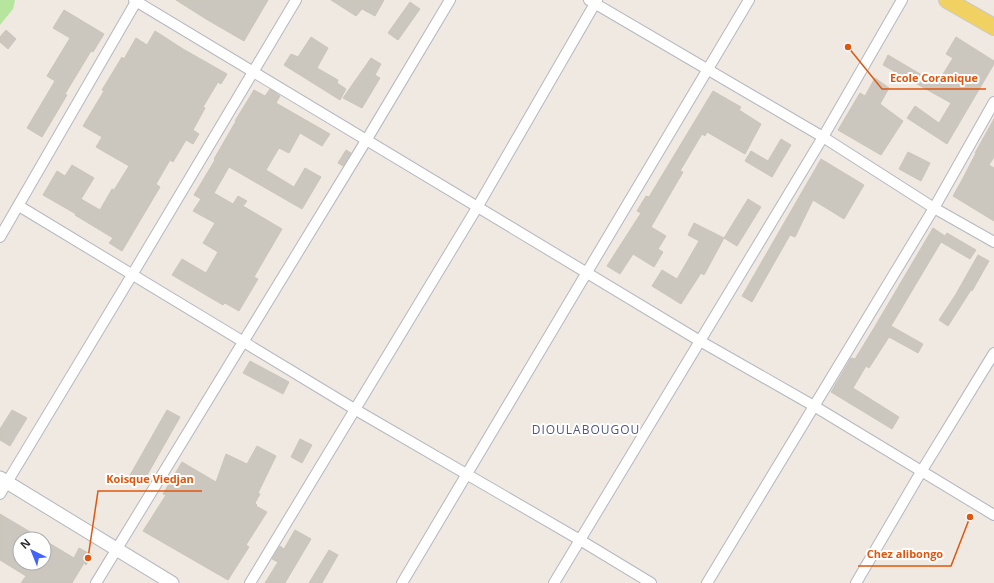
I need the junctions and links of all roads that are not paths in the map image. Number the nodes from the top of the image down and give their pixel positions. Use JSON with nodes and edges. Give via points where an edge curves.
{"nodes":[{"id":1,"x":136,"y":0,"type":"edge"},
{"id":2,"x":296,"y":0,"type":"edge"},
{"id":3,"x":450,"y":0,"type":"edge"},
{"id":4,"x":749,"y":0,"type":"edge"},
{"id":5,"x":902,"y":0,"type":"edge"},
{"id":6,"x":947,"y":0,"type":"edge"},
{"id":7,"x":594,"y":1,"type":"edge"},
{"id":8,"x":994,"y":27,"type":"edge"},
{"id":9,"x":708,"y":70,"type":"junction"},
{"id":10,"x":252,"y":72,"type":"junction"},
{"id":11,"x":994,"y":102,"type":"edge"},
{"id":12,"x":823,"y":137,"type":"junction"},
{"id":13,"x":368,"y":139,"type":"junction"},
{"id":14,"x":19,"y":206,"type":"junction"},
{"id":15,"x":478,"y":206,"type":"junction"},
{"id":16,"x":934,"y":208,"type":"junction"},
{"id":17,"x":0,"y":237,"type":"edge"},
{"id":18,"x":994,"y":242,"type":"edge"},
{"id":19,"x":588,"y":272,"type":"junction"},
{"id":20,"x":132,"y":275,"type":"junction"},
{"id":21,"x":700,"y":341,"type":"junction"},
{"id":22,"x":244,"y":342,"type":"junction"},
{"id":23,"x":994,"y":353,"type":"edge"},
{"id":24,"x":814,"y":406,"type":"junction"},
{"id":25,"x":356,"y":410,"type":"junction"},
{"id":26,"x":921,"y":472,"type":"junction"},
{"id":27,"x":466,"y":474,"type":"junction"},
{"id":28,"x":4,"y":480,"type":"edge"},
{"id":29,"x":0,"y":494,"type":"edge"},
{"id":30,"x":994,"y":515,"type":"edge"},
{"id":31,"x":580,"y":540,"type":"junction"},
{"id":32,"x":117,"y":550,"type":"junction"},
{"id":33,"x":96,"y":583,"type":"edge"},
{"id":34,"x":172,"y":583,"type":"edge"},
{"id":35,"x":250,"y":583,"type":"edge"},
{"id":36,"x":402,"y":583,"type":"edge"},
{"id":37,"x":554,"y":583,"type":"edge"},
{"id":38,"x":651,"y":583,"type":"edge"},
{"id":39,"x":707,"y":583,"type":"edge"},
{"id":40,"x":856,"y":583,"type":"edge"}],
"edges":[{"from":1,"to":10,"type":"street"},
{"from":1,"to":14,"type":"street"},
{"from":2,"to":10,"type":"street"},
{"from":3,"to":13,"type":"street"},
{"from":4,"to":9,"type":"street"},
{"from":5,"to":12,"type":"street"},
{"from":6,"to":8,"type":"main road"},
{"from":7,"to":9,"type":"street"},
{"from":7,"to":15,"type":"street"},
{"from":9,"to":12,"type":"street"},
{"from":9,"to":19,"type":"street"},
{"from":10,"to":13,"type":"street"},
{"from":10,"to":20,"type":"street"},
{"from":11,"to":16,"type":"street"},
{"from":12,"to":16,"type":"street"},
{"from":12,"to":21,"type":"street"},
{"from":13,"to":15,"type":"street"},
{"from":13,"to":22,"type":"street"},
{"from":14,"to":17,"type":"street"},
{"from":14,"to":20,"type":"street"},
{"from":15,"to":19,"type":"street"},
{"from":15,"to":25,"type":"street"},
{"from":16,"to":18,"type":"street"},
{"from":16,"to":24,"type":"street"},
{"from":19,"to":21,"type":"street"},
{"from":19,"to":27,"type":"street"},
{"from":20,"to":22,"type":"street"},
{"from":20,"to":28,"type":"street"},
{"from":21,"to":24,"type":"street"},
{"from":21,"to":31,"type":"street"},
{"from":22,"to":25,"type":"street"},
{"from":22,"to":32,"type":"street"},
{"from":23,"to":26,"type":"street"},
{"from":24,"to":26,"type":"street"},
{"from":24,"to":39,"type":"street"},
{"from":25,"to":27,"type":"street"},
{"from":25,"to":35,"type":"street"},
{"from":26,"to":30,"type":"street"},
{"from":26,"to":40,"type":"street"},
{"from":27,"to":31,"type":"street"},
{"from":27,"to":36,"type":"street"},
{"from":28,"to":29,"type":"street"},
{"from":28,"to":32,"type":"street"},
{"from":31,"to":37,"type":"street"},
{"from":31,"to":38,"type":"street"},
{"from":32,"to":33,"type":"street"},
{"from":32,"to":34,"type":"street"}]}
